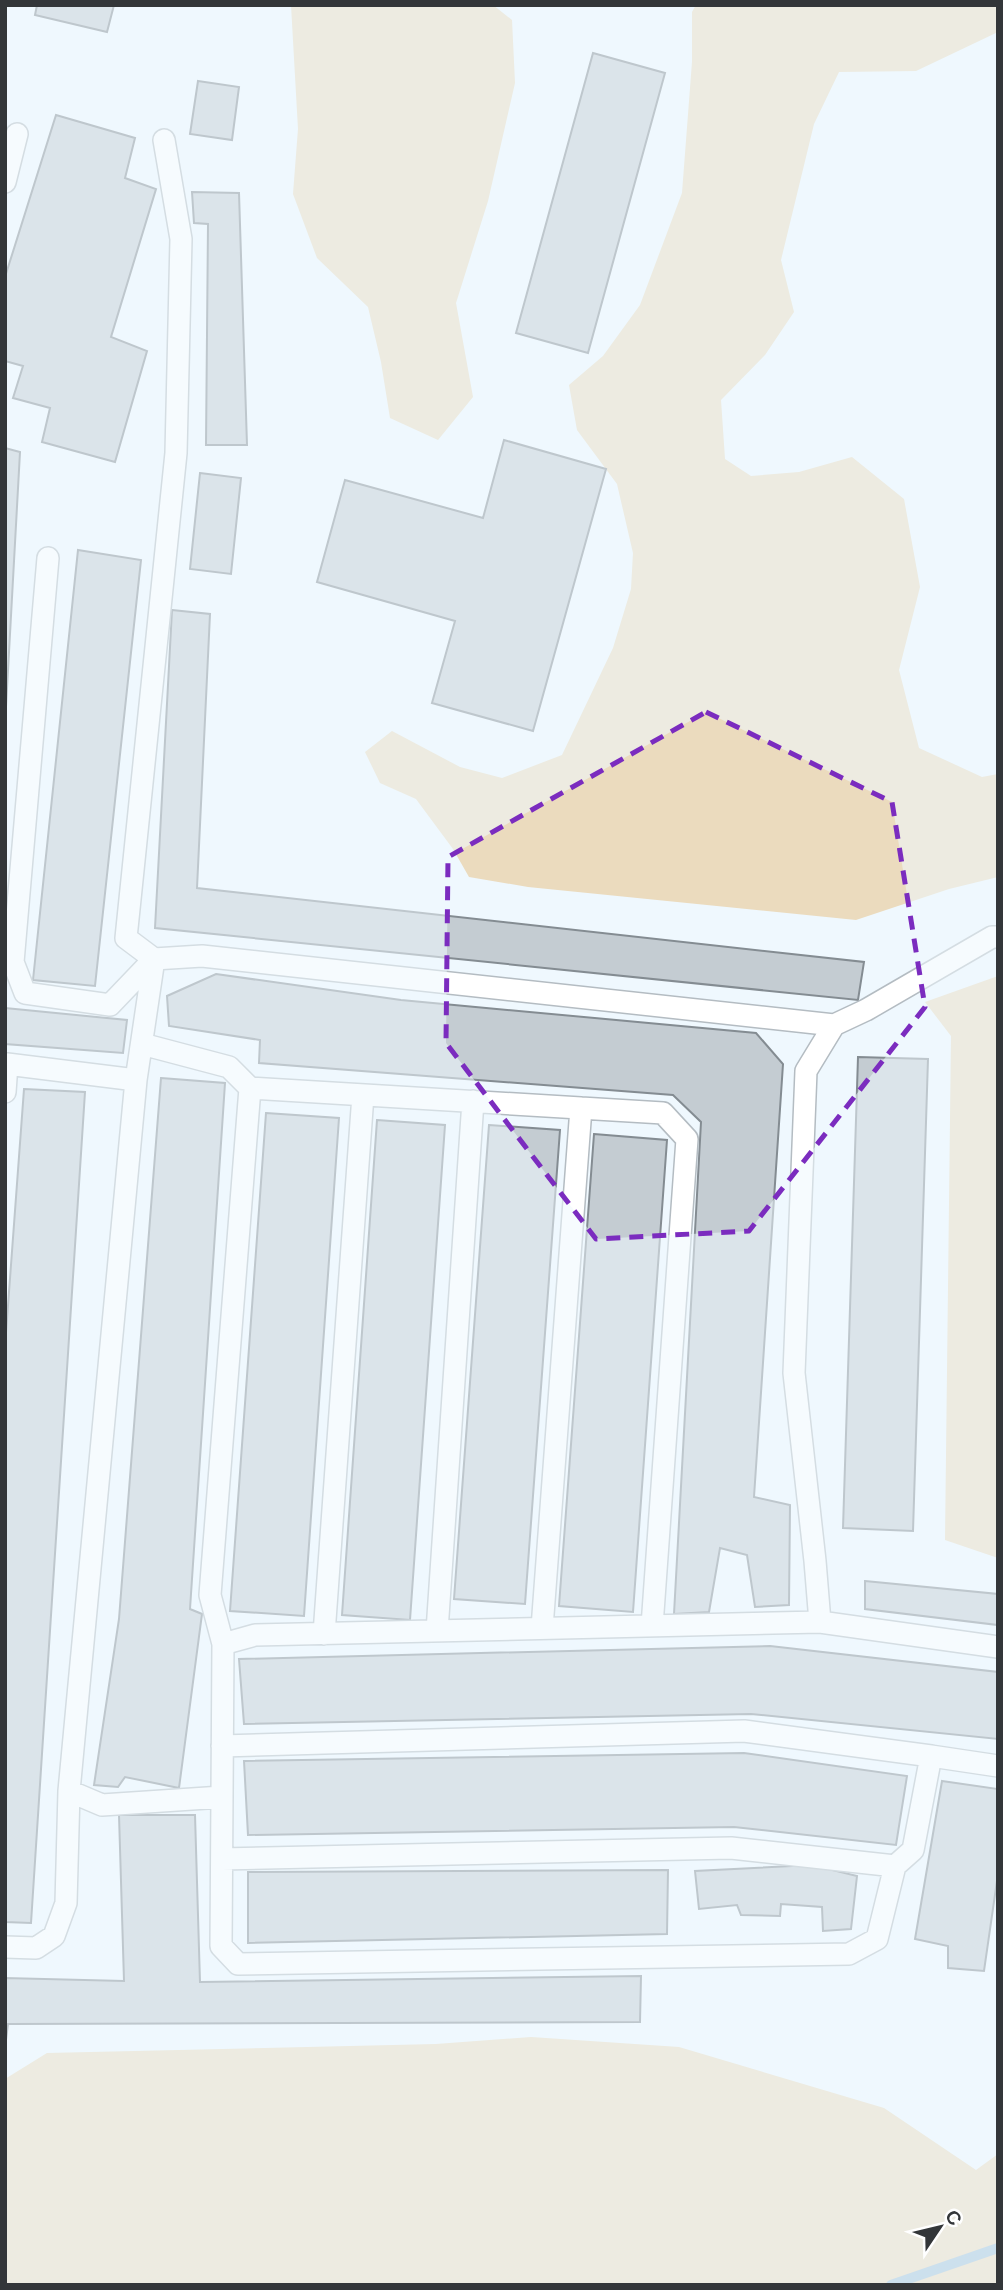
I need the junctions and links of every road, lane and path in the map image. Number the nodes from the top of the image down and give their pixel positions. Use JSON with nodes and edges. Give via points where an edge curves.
{"nodes":[{"id":1,"x":17,"y":134,"type":"dead end"},
{"id":2,"x":164,"y":140,"type":"dead end"},
{"id":3,"x":5,"y":182,"type":"edge"},
{"id":4,"x":48,"y":558,"type":"dead end"},
{"id":5,"x":998,"y":937,"type":"edge"},
{"id":6,"x":154,"y":959,"type":"junction"},
{"id":7,"x":834,"y":1025,"type":"junction"},
{"id":8,"x":142,"y":1044,"type":"junction"},
{"id":9,"x":6,"y":1064,"type":"edge"},
{"id":10,"x":136,"y":1080,"type":"junction"},
{"id":11,"x":250,"y":1088,"type":"junction"},
{"id":12,"x":5,"y":1092,"type":"edge"},
{"id":13,"x":363,"y":1095,"type":"junction"},
{"id":14,"x":473,"y":1101,"type":"junction"},
{"id":15,"x":581,"y":1108,"type":"junction"},
{"id":16,"x":820,"y":1622,"type":"junction"},
{"id":17,"x":652,"y":1626,"type":"junction"},
{"id":18,"x":542,"y":1629,"type":"junction"},
{"id":19,"x":437,"y":1631,"type":"junction"},
{"id":20,"x":324,"y":1634,"type":"junction"},
{"id":21,"x":223,"y":1644,"type":"junction"},
{"id":22,"x":998,"y":1647,"type":"edge"},
{"id":23,"x":222,"y":1746,"type":"junction"},
{"id":24,"x":931,"y":1756,"type":"junction"},
{"id":25,"x":998,"y":1766,"type":"edge"},
{"id":26,"x":69,"y":1791,"type":"junction"},
{"id":27,"x":222,"y":1797,"type":"junction"},
{"id":28,"x":222,"y":1858,"type":"junction"},
{"id":29,"x":895,"y":1867,"type":"junction"},
{"id":30,"x":5,"y":1947,"type":"edge"}],
"edges":[{"from":1,"to":3,"type":"lane"},
{"from":2,"to":6,"type":"lane","via":[[181,239],[176,453],[126,938]]},
{"from":4,"to":6,"type":"lane","via":[[13,962],[25,993],[110,1005]]},
{"from":5,"to":7,"type":"lane"},
{"from":6,"to":7,"type":"lane","via":[[202,956]]},
{"from":6,"to":8,"type":"lane"},
{"from":7,"to":16,"type":"lane","via":[[806,1071],[794,1373]]},
{"from":8,"to":10,"type":"lane"},
{"from":8,"to":11,"type":"lane","via":[[229,1067]]},
{"from":9,"to":10,"type":"lane"},
{"from":9,"to":12,"type":"lane"},
{"from":10,"to":26,"type":"lane"},
{"from":11,"to":13,"type":"lane"},
{"from":11,"to":21,"type":"lane","via":[[210,1595]]},
{"from":13,"to":14,"type":"lane"},
{"from":13,"to":20,"type":"lane"},
{"from":14,"to":15,"type":"lane"},
{"from":14,"to":19,"type":"lane"},
{"from":15,"to":17,"type":"lane","via":[[663,1113],[687,1139]]},
{"from":15,"to":18,"type":"lane"},
{"from":16,"to":17,"type":"lane"},
{"from":16,"to":22,"type":"lane"},
{"from":17,"to":18,"type":"lane"},
{"from":18,"to":19,"type":"lane"},
{"from":19,"to":20,"type":"lane"},
{"from":20,"to":21,"type":"lane","via":[[255,1635]]},
{"from":21,"to":23,"type":"lane"},
{"from":23,"to":24,"type":"lane","via":[[744,1731]]},
{"from":23,"to":27,"type":"lane"},
{"from":24,"to":25,"type":"lane"},
{"from":24,"to":29,"type":"lane","via":[[913,1850]]},
{"from":26,"to":27,"type":"lane","via":[[102,1805]]},
{"from":26,"to":30,"type":"lane","via":[[66,1903],[54,1936],[36,1948]]},
{"from":27,"to":28,"type":"lane"},
{"from":28,"to":29,"type":"lane","via":[[732,1848]]},
{"from":28,"to":29,"type":"lane","via":[[221,1946],[238,1964],[849,1954],[877,1939]]}]}
